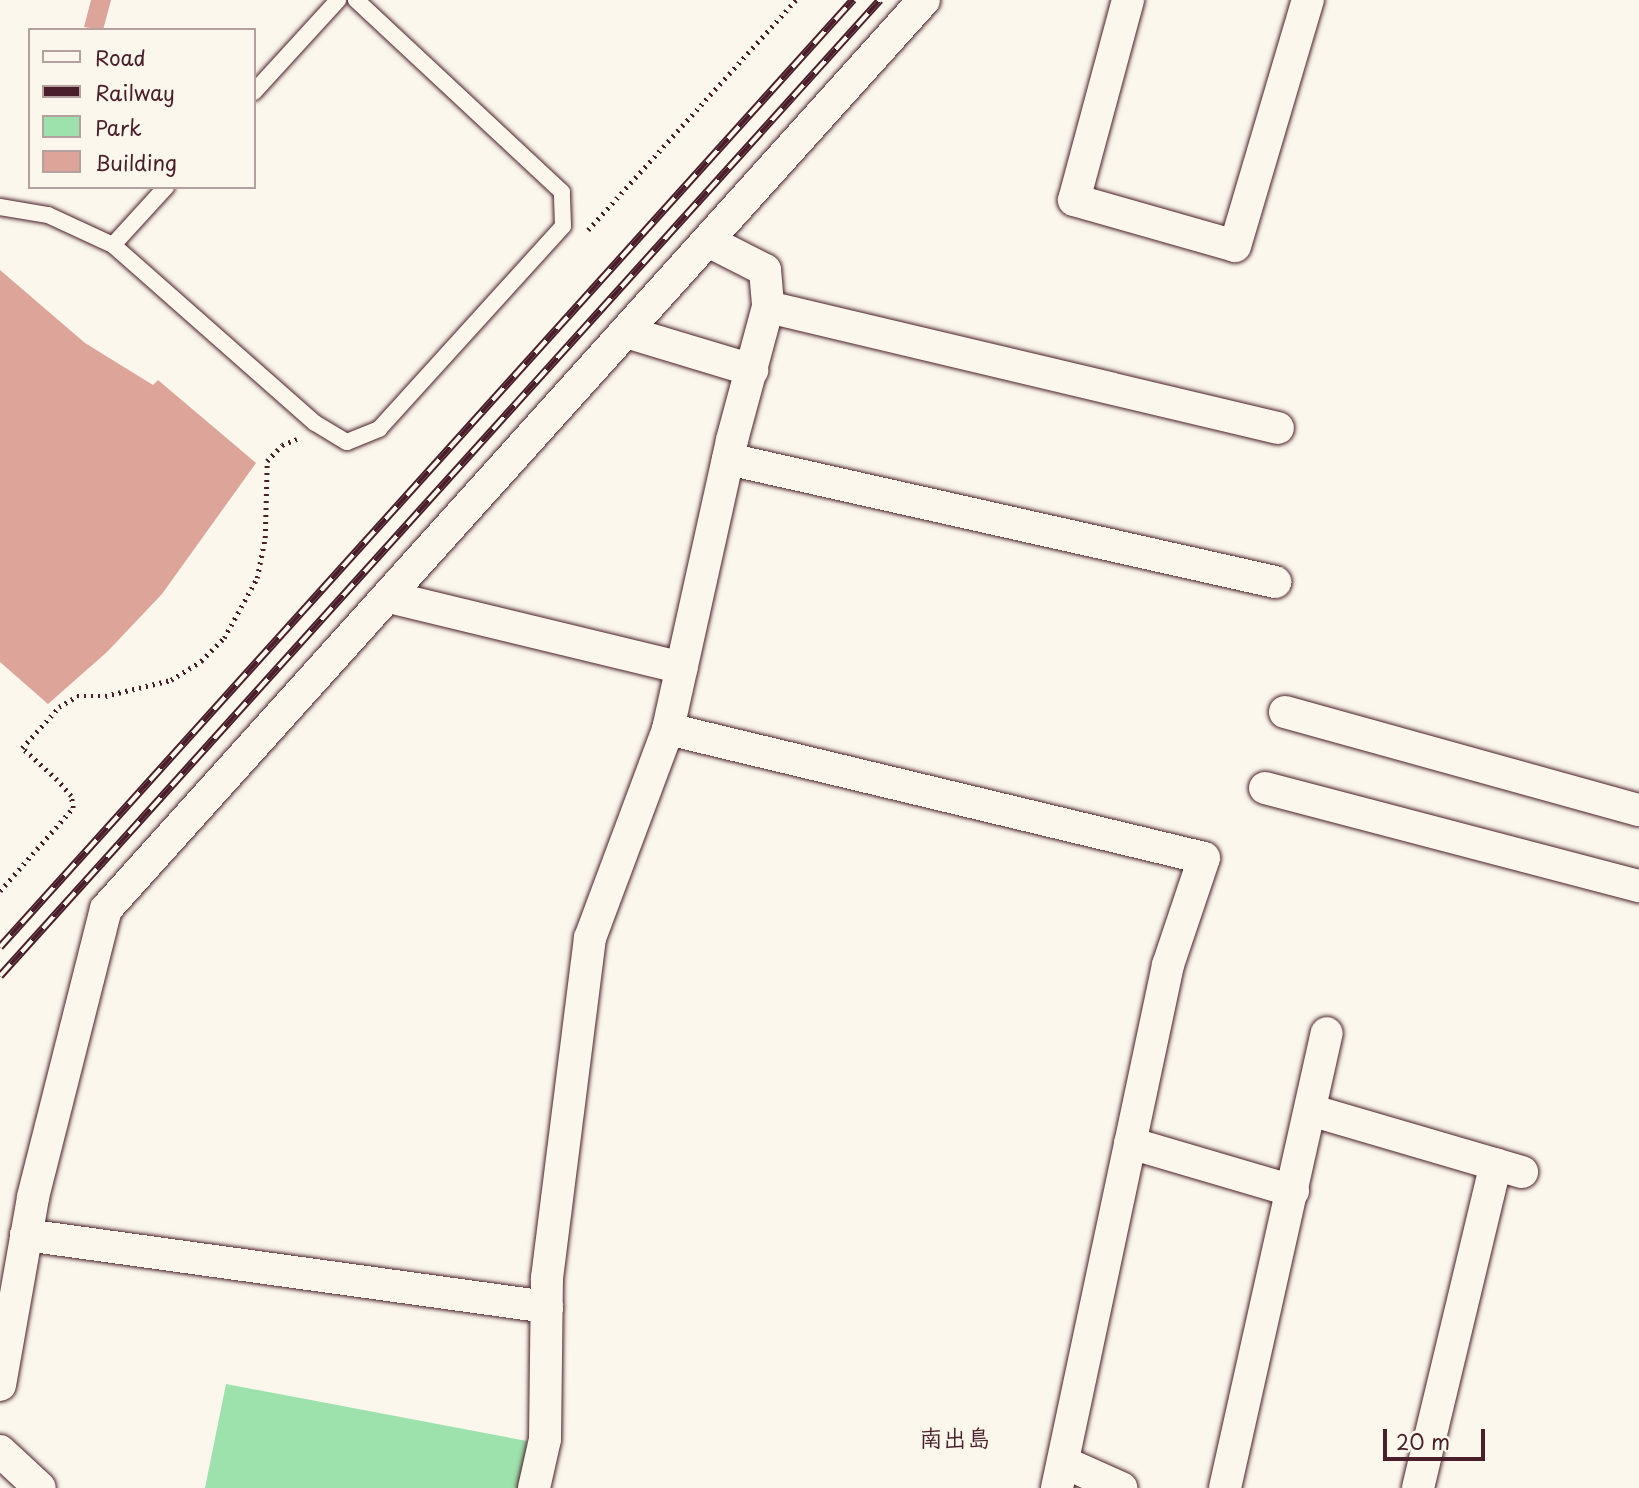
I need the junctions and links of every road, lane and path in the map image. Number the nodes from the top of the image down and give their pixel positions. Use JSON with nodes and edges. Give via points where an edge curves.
{"nodes":[{"id":1,"x":338,"y":0,"type":"edge"},
{"id":2,"x":356,"y":0,"type":"edge"},
{"id":3,"x":925,"y":0,"type":"edge"},
{"id":4,"x":1128,"y":0,"type":"edge"},
{"id":5,"x":1308,"y":0,"type":"edge"},
{"id":6,"x":256,"y":90,"type":"edge"},
{"id":7,"x":164,"y":189,"type":"edge"},
{"id":8,"x":0,"y":207,"type":"edge"},
{"id":9,"x":708,"y":241,"type":"junction"},
{"id":10,"x":113,"y":245,"type":"junction"},
{"id":11,"x":768,"y":307,"type":"junction"},
{"id":12,"x":626,"y":332,"type":"junction"},
{"id":13,"x":752,"y":370,"type":"junction"},
{"id":14,"x":1278,"y":428,"type":"dead end"},
{"id":15,"x":728,"y":459,"type":"junction"},
{"id":16,"x":1275,"y":582,"type":"dead end"},
{"id":17,"x":389,"y":597,"type":"junction"},
{"id":18,"x":682,"y":668,"type":"junction"},
{"id":19,"x":1285,"y":712,"type":"dead end"},
{"id":20,"x":668,"y":729,"type":"junction"},
{"id":21,"x":1265,"y":788,"type":"dead end"},
{"id":22,"x":1639,"y":810,"type":"edge"},
{"id":23,"x":1639,"y":886,"type":"edge"},
{"id":24,"x":1327,"y":1033,"type":"dead end"},
{"id":25,"x":1311,"y":1110,"type":"junction"},
{"id":26,"x":1130,"y":1143,"type":"junction"},
{"id":27,"x":1293,"y":1191,"type":"junction"},
{"id":28,"x":26,"y":1235,"type":"junction"},
{"id":29,"x":547,"y":1307,"type":"junction"},
{"id":30,"x":0,"y":1385,"type":"edge"},
{"id":31,"x":0,"y":1451,"type":"edge"},
{"id":32,"x":1060,"y":1475,"type":"edge"},
{"id":33,"x":40,"y":1488,"type":"edge"},
{"id":34,"x":534,"y":1488,"type":"edge"},
{"id":35,"x":1121,"y":1488,"type":"edge"},
{"id":36,"x":1224,"y":1488,"type":"edge"},
{"id":37,"x":1418,"y":1488,"type":"edge"}],
"edges":[{"from":1,"to":6,"type":"lane"},
{"from":2,"to":10,"type":"lane","via":[[562,192],[563,226],[379,429],[347,442],[315,423]]},
{"from":3,"to":9,"type":"street"},
{"from":4,"to":5,"type":"street","via":[[1074,200],[1235,246]]},
{"from":7,"to":10,"type":"lane"},
{"from":8,"to":10,"type":"lane","via":[[48,215]]},
{"from":9,"to":11,"type":"street","via":[[765,270]]},
{"from":9,"to":12,"type":"street"},
{"from":11,"to":13,"type":"street"},
{"from":11,"to":14,"type":"street"},
{"from":12,"to":13,"type":"street"},
{"from":12,"to":17,"type":"street"},
{"from":13,"to":15,"type":"street"},
{"from":15,"to":16,"type":"street"},
{"from":15,"to":18,"type":"street"},
{"from":17,"to":18,"type":"street"},
{"from":17,"to":28,"type":"street","via":[[106,909]]},
{"from":18,"to":20,"type":"street"},
{"from":19,"to":22,"type":"street"},
{"from":20,"to":26,"type":"street","via":[[1204,858],[1168,965]]},
{"from":20,"to":29,"type":"street","via":[[590,938]]},
{"from":21,"to":23,"type":"street"},
{"from":24,"to":25,"type":"street"},
{"from":25,"to":27,"type":"street"},
{"from":25,"to":37,"type":"street","via":[[1509,1168]]},
{"from":26,"to":27,"type":"street"},
{"from":26,"to":32,"type":"street"},
{"from":27,"to":36,"type":"street"},
{"from":28,"to":29,"type":"street"},
{"from":28,"to":30,"type":"street"},
{"from":29,"to":34,"type":"street","via":[[545,1439]]},
{"from":31,"to":33,"type":"street"},
{"from":32,"to":35,"type":"street"}]}
